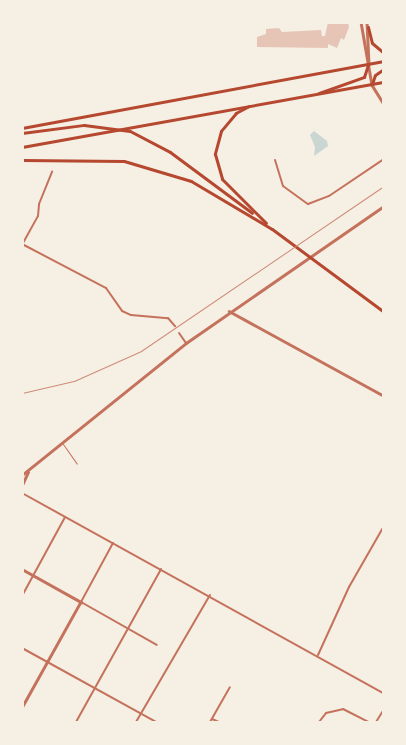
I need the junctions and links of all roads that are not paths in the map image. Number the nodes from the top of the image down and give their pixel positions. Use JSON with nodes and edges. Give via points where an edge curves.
{"nodes":[{"id":1,"x":361,"y":22,"type":"edge"},
{"id":2,"x":368,"y":25,"type":"edge"},
{"id":3,"x":384,"y":53,"type":"edge"},
{"id":4,"x":384,"y":61,"type":"edge"},
{"id":5,"x":368,"y":65,"type":"junction"},
{"id":6,"x":384,"y":69,"type":"edge"},
{"id":7,"x":384,"y":82,"type":"edge"},
{"id":8,"x":372,"y":85,"type":"junction"},
{"id":9,"x":316,"y":95,"type":"junction"},
{"id":10,"x":384,"y":104,"type":"edge"},
{"id":11,"x":249,"y":106,"type":"junction"},
{"id":12,"x":22,"y":128,"type":"edge"},
{"id":13,"x":22,"y":132,"type":"edge"},
{"id":14,"x":22,"y":147,"type":"edge"},
{"id":15,"x":384,"y":158,"type":"edge"},
{"id":16,"x":22,"y":160,"type":"edge"},
{"id":17,"x":275,"y":160,"type":"dead end"},
{"id":18,"x":52,"y":172,"type":"dead end"},
{"id":19,"x":384,"y":206,"type":"edge"},
{"id":20,"x":272,"y":229,"type":"junction"},
{"id":21,"x":23,"y":244,"type":"edge"},
{"id":22,"x":229,"y":311,"type":"junction"},
{"id":23,"x":384,"y":312,"type":"edge"},
{"id":24,"x":175,"y":326,"type":"dead end"},
{"id":25,"x":179,"y":333,"type":"dead end"},
{"id":26,"x":186,"y":343,"type":"junction"},
{"id":27,"x":384,"y":396,"type":"edge"},
{"id":28,"x":61,"y":442,"type":"junction"},
{"id":29,"x":77,"y":464,"type":"dead end"},
{"id":30,"x":28,"y":470,"type":"junction"},
{"id":31,"x":22,"y":475,"type":"edge"},
{"id":32,"x":22,"y":485,"type":"edge"},
{"id":33,"x":22,"y":493,"type":"edge"},
{"id":34,"x":65,"y":517,"type":"junction"},
{"id":35,"x":384,"y":526,"type":"edge"},
{"id":36,"x":112,"y":543,"type":"junction"},
{"id":37,"x":22,"y":569,"type":"edge"},
{"id":38,"x":161,"y":569,"type":"junction"},
{"id":39,"x":34,"y":575,"type":"junction"},
{"id":40,"x":210,"y":595,"type":"junction"},
{"id":41,"x":22,"y":596,"type":"edge"},
{"id":42,"x":81,"y":602,"type":"junction"},
{"id":43,"x":128,"y":629,"type":"junction"},
{"id":44,"x":157,"y":645,"type":"dead end"},
{"id":45,"x":22,"y":648,"type":"edge"},
{"id":46,"x":318,"y":656,"type":"junction"},
{"id":47,"x":48,"y":662,"type":"junction"},
{"id":48,"x":230,"y":687,"type":"dead end"},
{"id":49,"x":95,"y":690,"type":"junction"},
{"id":50,"x":384,"y":694,"type":"edge"},
{"id":51,"x":22,"y":708,"type":"edge"},
{"id":52,"x":384,"y":709,"type":"edge"},
{"id":53,"x":140,"y":714,"type":"junction"},
{"id":54,"x":212,"y":719,"type":"junction"},
{"id":55,"x":76,"y":722,"type":"edge"},
{"id":56,"x":136,"y":722,"type":"edge"},
{"id":57,"x":156,"y":722,"type":"edge"},
{"id":58,"x":210,"y":722,"type":"edge"},
{"id":59,"x":219,"y":722,"type":"edge"},
{"id":60,"x":319,"y":722,"type":"edge"},
{"id":61,"x":369,"y":722,"type":"edge"},
{"id":62,"x":376,"y":722,"type":"edge"}],
"edges":[{"from":1,"to":5,"type":"street"},
{"from":2,"to":3,"type":"main road","via":[[372,43]]},
{"from":2,"to":5,"type":"street"},
{"from":4,"to":5,"type":"main road"},
{"from":5,"to":8,"type":"street"},
{"from":5,"to":9,"type":"main road","via":[[364,77]]},
{"from":5,"to":12,"type":"main road"},
{"from":6,"to":8,"type":"main road","via":[[376,75]]},
{"from":7,"to":8,"type":"main road"},
{"from":8,"to":9,"type":"main road"},
{"from":8,"to":10,"type":"street"},
{"from":9,"to":11,"type":"main road"},
{"from":11,"to":14,"type":"main road"},
{"from":11,"to":20,"type":"main road","via":[[236,113],[221,131],[215,154],[222,179]]},
{"from":13,"to":20,"type":"main road","via":[[84,125],[130,131],[170,152]]},
{"from":15,"to":17,"type":"street","via":[[329,196],[308,204],[283,186]]},
{"from":16,"to":20,"type":"main road","via":[[94,159],[147,166],[206,188]]},
{"from":18,"to":21,"type":"street","via":[[39,204],[38,216]]},
{"from":19,"to":22,"type":"street"},
{"from":20,"to":23,"type":"main road"},
{"from":21,"to":24,"type":"street","via":[[106,288],[122,311],[131,315],[168,318]]},
{"from":22,"to":26,"type":"street"},
{"from":22,"to":27,"type":"street"},
{"from":25,"to":26,"type":"street"},
{"from":26,"to":28,"type":"street"},
{"from":28,"to":29,"type":"lane"},
{"from":28,"to":30,"type":"street"},
{"from":30,"to":31,"type":"street"},
{"from":30,"to":32,"type":"street"},
{"from":33,"to":34,"type":"street"},
{"from":34,"to":36,"type":"street"},
{"from":34,"to":39,"type":"street"},
{"from":35,"to":46,"type":"street","via":[[349,587]]},
{"from":36,"to":38,"type":"street"},
{"from":36,"to":42,"type":"street"},
{"from":37,"to":39,"type":"street"},
{"from":38,"to":40,"type":"street"},
{"from":38,"to":43,"type":"street"},
{"from":39,"to":41,"type":"street"},
{"from":39,"to":42,"type":"street"},
{"from":40,"to":46,"type":"street"},
{"from":40,"to":53,"type":"street"},
{"from":42,"to":43,"type":"street"},
{"from":42,"to":47,"type":"street"},
{"from":43,"to":44,"type":"street"},
{"from":43,"to":49,"type":"street"},
{"from":45,"to":47,"type":"street"},
{"from":46,"to":50,"type":"street"},
{"from":47,"to":49,"type":"street"},
{"from":47,"to":51,"type":"street"},
{"from":48,"to":54,"type":"street"},
{"from":49,"to":53,"type":"street"},
{"from":49,"to":55,"type":"street"},
{"from":52,"to":62,"type":"street"},
{"from":53,"to":56,"type":"street"},
{"from":53,"to":57,"type":"street"},
{"from":54,"to":58,"type":"street"},
{"from":54,"to":59,"type":"street"},
{"from":60,"to":61,"type":"street","via":[[326,713],[343,709]]}]}
